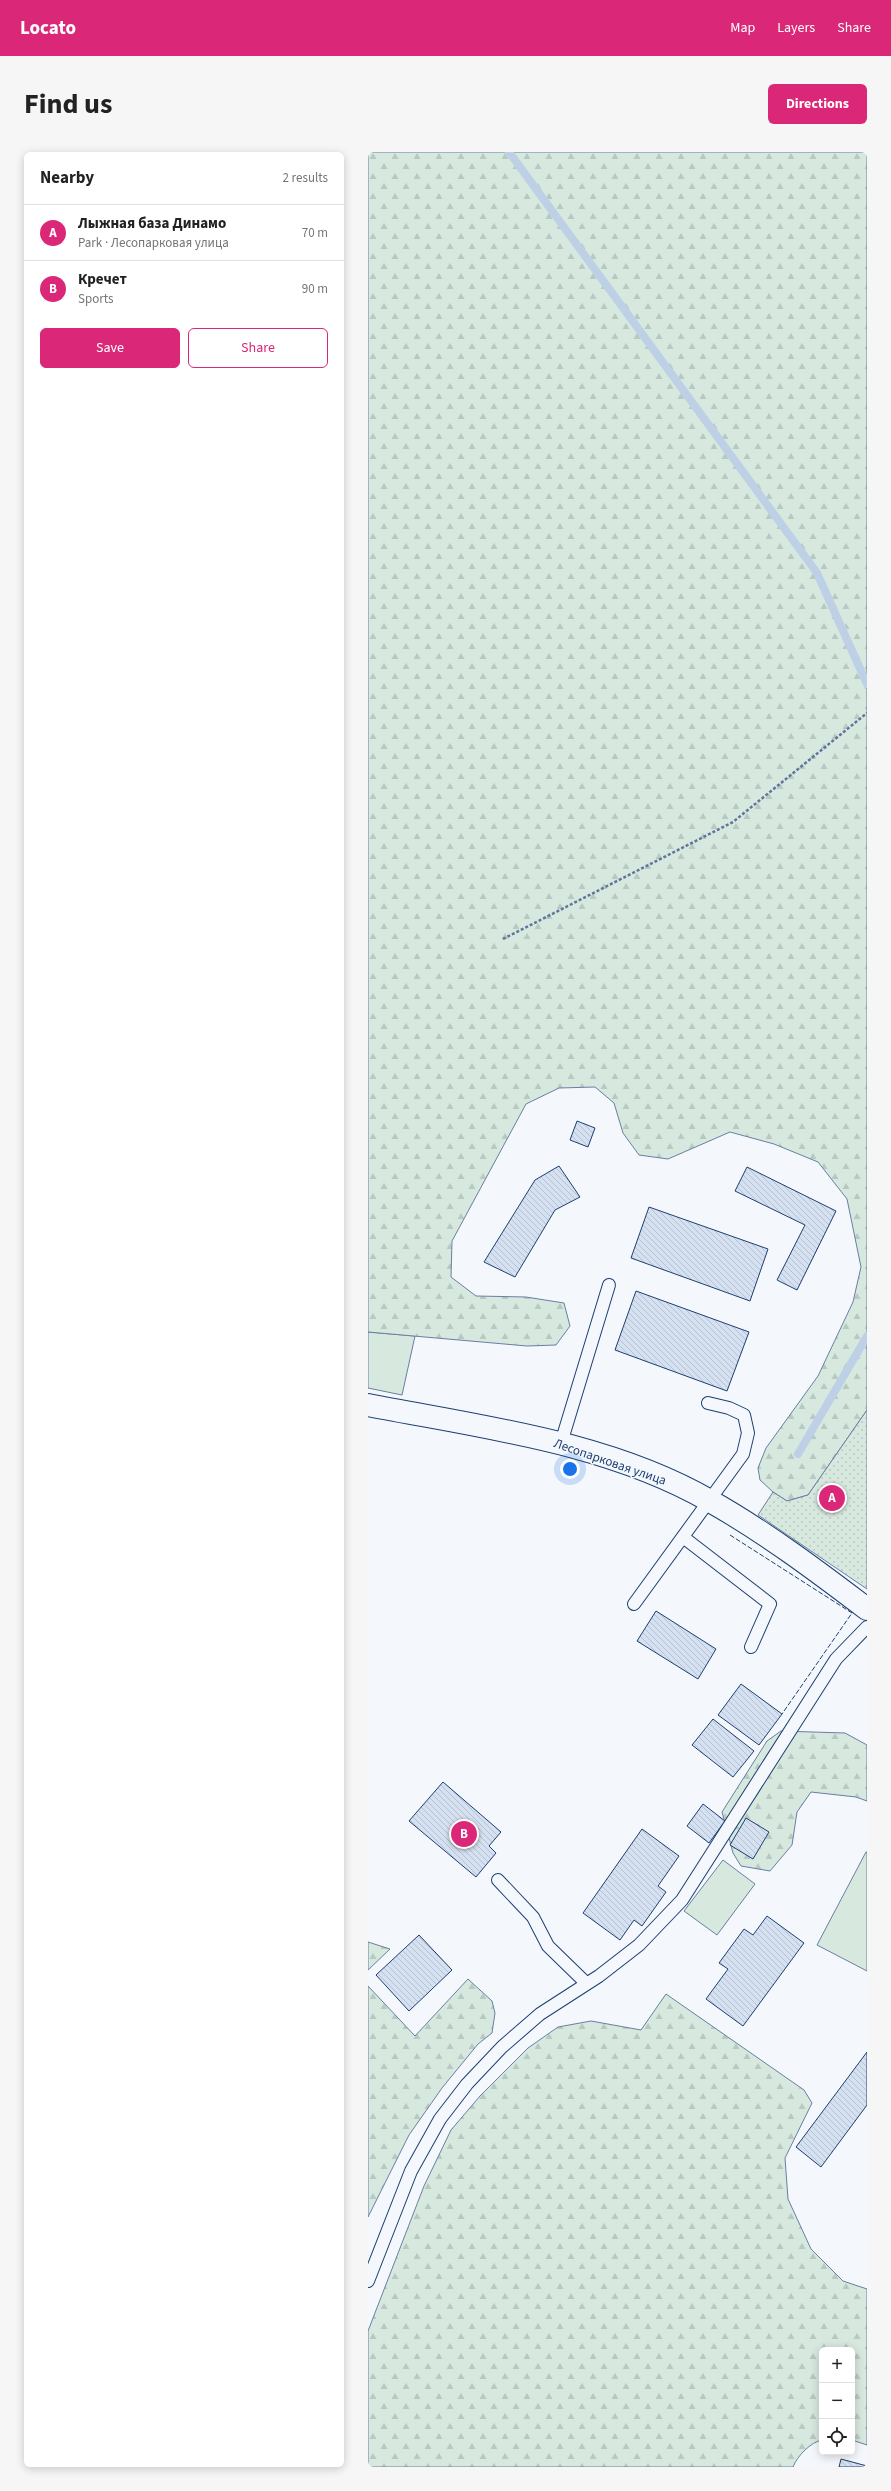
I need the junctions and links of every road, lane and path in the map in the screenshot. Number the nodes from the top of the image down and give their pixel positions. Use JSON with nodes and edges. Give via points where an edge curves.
{"nodes":[{"id":1,"x":867,"y":714,"type":"edge"},
{"id":2,"x":503,"y":939,"type":"dead end"},
{"id":3,"x":609,"y":1285,"type":"dead end"},
{"id":4,"x":708,"y":1403,"type":"dead end"},
{"id":5,"x":368,"y":1405,"type":"edge"},
{"id":6,"x":561,"y":1443,"type":"junction"},
{"id":7,"x":709,"y":1500,"type":"junction"},
{"id":8,"x":682,"y":1537,"type":"junction"},
{"id":9,"x":634,"y":1604,"type":"dead end"},
{"id":10,"x":867,"y":1608,"type":"edge"},
{"id":11,"x":867,"y":1627,"type":"edge"},
{"id":12,"x":751,"y":1647,"type":"dead end"},
{"id":13,"x":498,"y":1880,"type":"dead end"},
{"id":14,"x":586,"y":1983,"type":"junction"},
{"id":15,"x":368,"y":2281,"type":"edge"}],
"edges":[{"from":1,"to":2,"type":"path","via":[[733,822]]},
{"from":3,"to":6,"type":"lane"},
{"from":4,"to":7,"type":"lane","via":[[744,1415],[748,1433],[743,1454]]},
{"from":5,"to":6,"type":"street","name":"Лесопарковая улица"},
{"from":6,"to":7,"type":"street","name":"Лесопарковая улица","via":[[647,1472]]},
{"from":7,"to":8,"type":"lane"},
{"from":7,"to":10,"type":"street","name":"Лесопарковая улица"},
{"from":8,"to":9,"type":"lane"},
{"from":8,"to":12,"type":"lane","via":[[770,1604]]},
{"from":11,"to":14,"type":"lane","via":[[836,1659],[682,1900],[639,1945]]},
{"from":13,"to":14,"type":"lane","via":[[533,1917],[548,1946]]},
{"from":14,"to":15,"type":"lane","via":[[540,2014],[502,2047],[467,2084],[440,2119],[411,2171]]}]}
